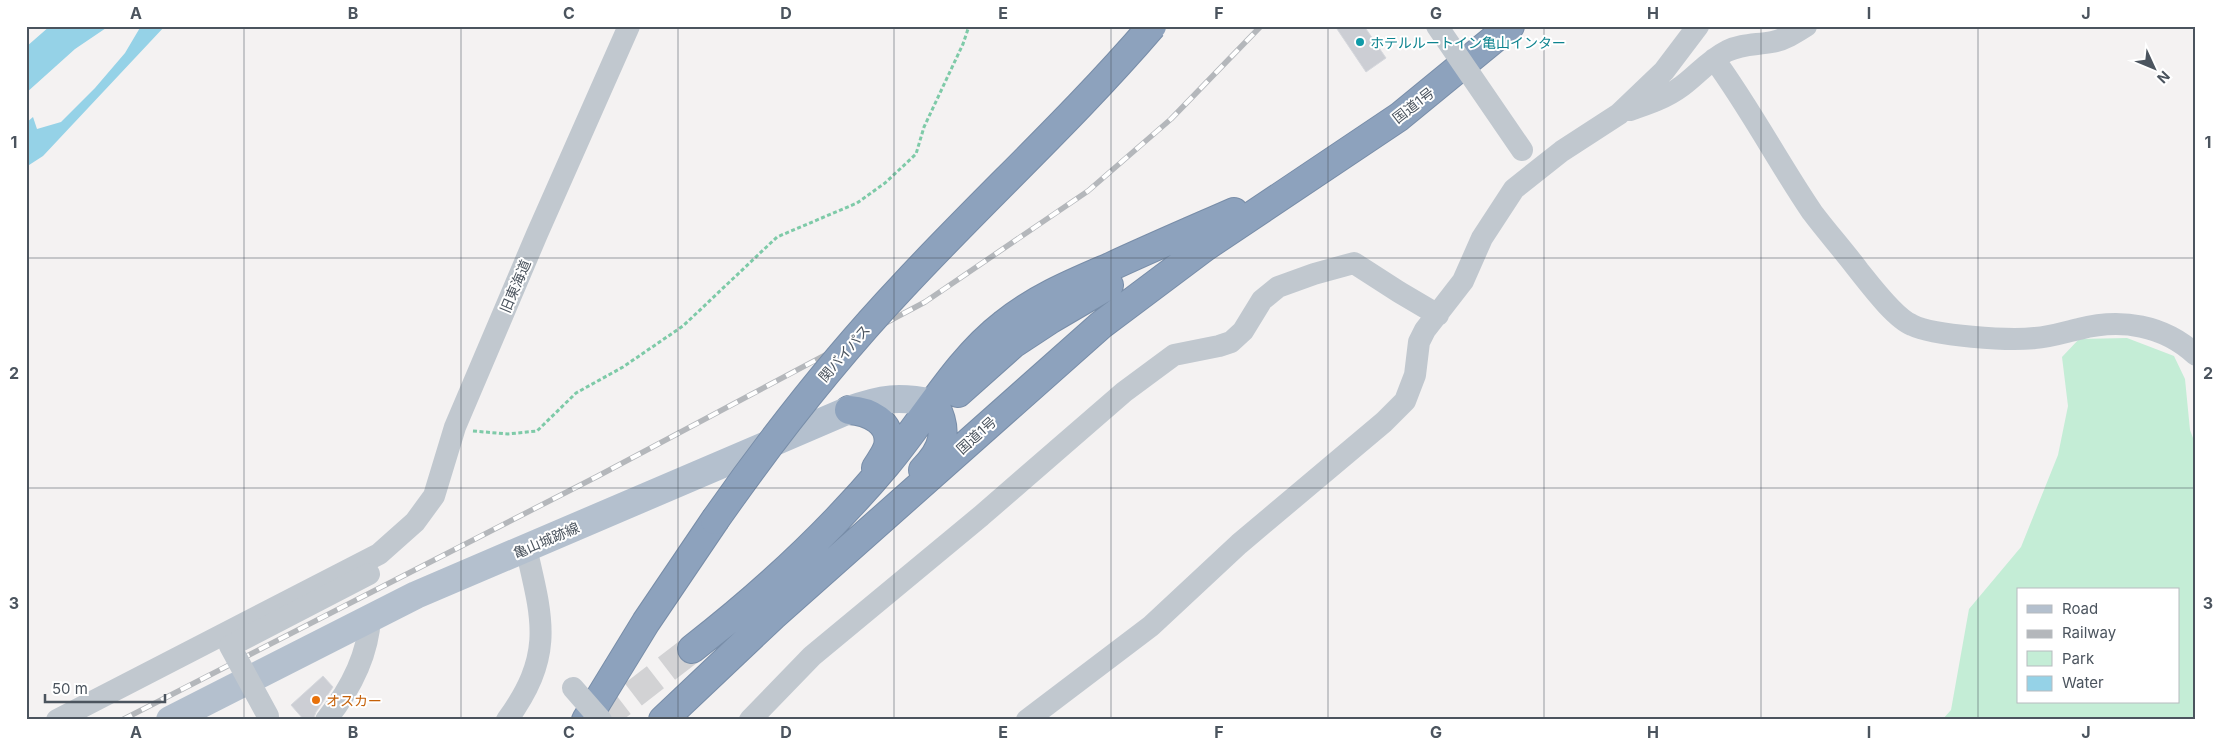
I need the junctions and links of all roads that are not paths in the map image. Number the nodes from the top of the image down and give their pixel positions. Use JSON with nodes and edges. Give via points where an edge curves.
{"nodes":[{"id":1,"x":629,"y":26,"type":"edge"},
{"id":2,"x":1152,"y":26,"type":"edge"},
{"id":3,"x":1437,"y":26,"type":"edge"},
{"id":4,"x":1510,"y":26,"type":"edge"},
{"id":5,"x":1698,"y":26,"type":"edge"},
{"id":6,"x":1806,"y":26,"type":"edge"},
{"id":7,"x":1714,"y":59,"type":"junction"},
{"id":8,"x":1619,"y":114,"type":"junction"},
{"id":9,"x":1536,"y":170,"type":"junction"},
{"id":10,"x":1310,"y":175,"type":"junction"},
{"id":11,"x":1250,"y":216,"type":"junction"},
{"id":12,"x":1438,"y":315,"type":"junction"},
{"id":13,"x":2196,"y":355,"type":"edge"},
{"id":14,"x":934,"y":403,"type":"junction"},
{"id":15,"x":849,"y":410,"type":"junction"},
{"id":16,"x":397,"y":540,"type":"junction"},
{"id":17,"x":526,"y":548,"type":"junction"},
{"id":18,"x":805,"y":554,"type":"junction"},
{"id":19,"x":773,"y":616,"type":"junction"},
{"id":20,"x":370,"y":618,"type":"junction"},
{"id":21,"x":692,"y":649,"type":"tunnel mouth"},
{"id":22,"x":573,"y":688,"type":"dead end"},
{"id":23,"x":269,"y":718,"type":"edge"},
{"id":24,"x":57,"y":720,"type":"edge"},
{"id":25,"x":170,"y":720,"type":"edge"},
{"id":26,"x":326,"y":720,"type":"edge"},
{"id":27,"x":507,"y":720,"type":"edge"},
{"id":28,"x":586,"y":720,"type":"edge"},
{"id":29,"x":601,"y":720,"type":"edge"},
{"id":30,"x":663,"y":720,"type":"edge"},
{"id":31,"x":750,"y":720,"type":"edge"},
{"id":32,"x":1027,"y":720,"type":"edge"}],
"edges":[{"from":1,"to":16,"type":"street","name":"旧東海道","via":[[455,427],[434,496]]},
{"from":2,"to":28,"type":"highway","name":"関バイパス","bridge":true,"via":[[1090,94],[942,244],[801,402],[714,520]]},
{"from":3,"to":9,"type":"street","bridge":true},
{"from":4,"to":10,"type":"highway","name":"国道1号","via":[[1400,117]]},
{"from":5,"to":8,"type":"street","via":[[1664,71]]},
{"from":6,"to":7,"type":"street","via":[[1773,42],[1743,44]]},
{"from":7,"to":8,"type":"street","via":[[1661,99]]},
{"from":7,"to":13,"type":"street","via":[[1812,212],[1871,287],[1910,325],[1952,334],[2033,339],[2102,324],[2120,324],[2153,328],[2168,334]]},
{"from":8,"to":9,"type":"street"},
{"from":9,"to":12,"type":"street","via":[[1514,190],[1497,214],[1482,238],[1463,281]]},
{"from":10,"to":11,"type":"highway","name":"国道1号"},
{"from":10,"to":14,"type":"highway","name":"国道1号","via":[[1024,309],[983,342]]},
{"from":11,"to":14,"type":"highway","via":[[1079,301],[1013,344],[954,397]]},
{"from":11,"to":19,"type":"highway","name":"国道1号","via":[[1170,271],[1101,325]]},
{"from":12,"to":31,"type":"street","via":[[1354,263],[1278,287],[1262,300],[1246,327],[1231,342],[1174,355],[1124,392],[812,656]]},
{"from":12,"to":32,"type":"street","via":[[1419,342],[1415,375],[1405,401],[1384,422],[1239,544],[1151,626]]},
{"from":14,"to":15,"type":"main road","name":"亀山城跡線","via":[[891,398]]},
{"from":14,"to":18,"type":"highway","name":"国道1号","via":[[870,484]]},
{"from":14,"to":19,"type":"highway","via":[[942,423],[939,452]]},
{"from":15,"to":17,"type":"main road","name":"亀山城跡線"},
{"from":15,"to":18,"type":"highway","via":[[877,418],[888,435],[888,446],[870,476]]},
{"from":16,"to":23,"type":"street","bridge":true,"via":[[369,574],[230,646]]},
{"from":16,"to":24,"type":"street","via":[[378,554]]},
{"from":17,"to":20,"type":"main road","name":"亀山城跡線"},
{"from":17,"to":27,"type":"street","via":[[540,603],[542,634],[536,667],[523,696]]},
{"from":18,"to":21,"type":"highway","name":"国道1号"},
{"from":19,"to":30,"type":"highway","name":"国道1号"},
{"from":20,"to":25,"type":"main road","name":"亀山城跡線"},
{"from":20,"to":26,"type":"street","via":[[369,640],[358,668],[343,699]]},
{"from":22,"to":29,"type":"street","bridge":true}]}
